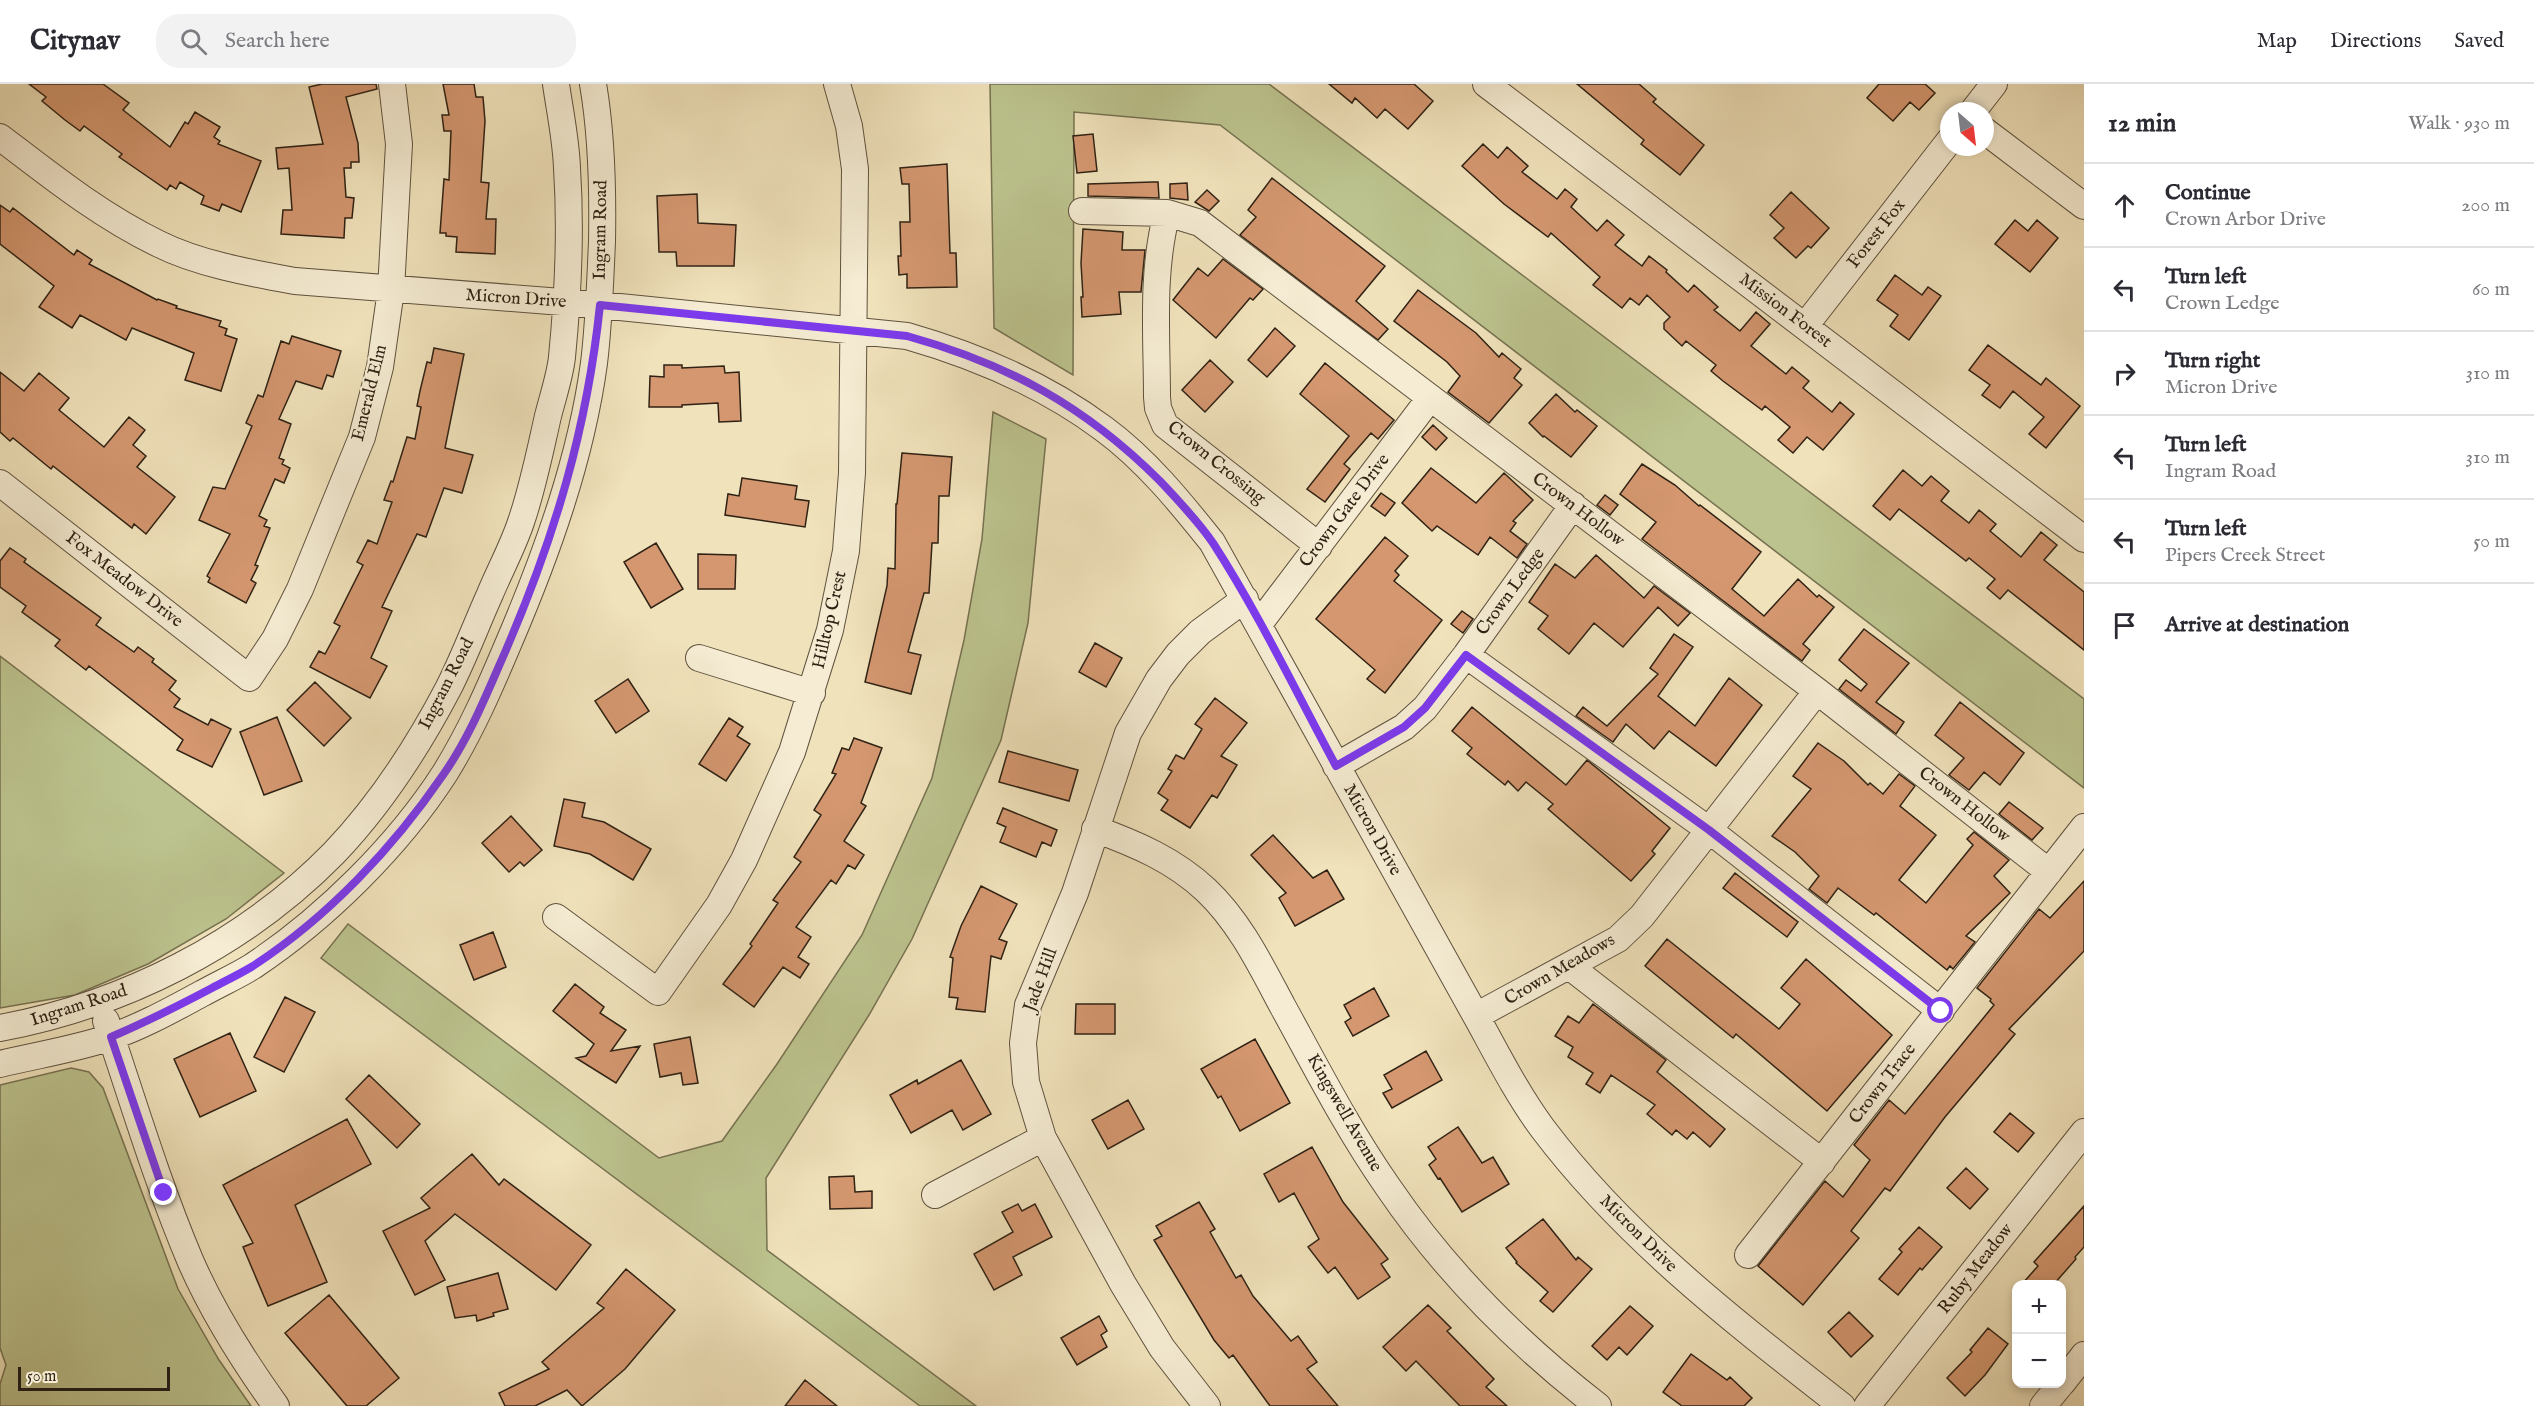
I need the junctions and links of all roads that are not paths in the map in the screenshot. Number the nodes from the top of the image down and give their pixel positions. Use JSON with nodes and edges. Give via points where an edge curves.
{"nodes":[{"id":1,"x":392,"y":84,"type":"edge"},
{"id":2,"x":556,"y":84,"type":"edge"},
{"id":3,"x":593,"y":84,"type":"edge"},
{"id":4,"x":837,"y":84,"type":"edge"},
{"id":5,"x":1486,"y":84,"type":"edge"},
{"id":6,"x":1994,"y":84,"type":"edge"},
{"id":7,"x":1979,"y":102,"type":"edge"},
{"id":8,"x":0,"y":137,"type":"edge"},
{"id":9,"x":1994,"y":138,"type":"edge"},
{"id":10,"x":1940,"y":153,"type":"edge"},
{"id":11,"x":2084,"y":206,"type":"edge"},
{"id":12,"x":1082,"y":211,"type":"dead end"},
{"id":13,"x":1167,"y":213,"type":"junction"},
{"id":14,"x":391,"y":290,"type":"junction"},
{"id":15,"x":565,"y":303,"type":"junction"},
{"id":16,"x":600,"y":305,"type":"junction"},
{"id":17,"x":1805,"y":326,"type":"junction"},
{"id":18,"x":855,"y":330,"type":"junction"},
{"id":19,"x":1430,"y":398,"type":"junction"},
{"id":20,"x":0,"y":483,"type":"edge"},
{"id":21,"x":1573,"y":506,"type":"junction"},
{"id":22,"x":2084,"y":539,"type":"edge"},
{"id":23,"x":1320,"y":546,"type":"junction"},
{"id":24,"x":1245,"y":599,"type":"junction"},
{"id":25,"x":1259,"y":624,"type":"junction"},
{"id":26,"x":1466,"y":655,"type":"junction"},
{"id":27,"x":699,"y":658,"type":"dead end"},
{"id":28,"x":249,"y":678,"type":"joint"},
{"id":29,"x":1817,"y":691,"type":"junction"},
{"id":30,"x":812,"y":693,"type":"junction"},
{"id":31,"x":1336,"y":766,"type":"junction"},
{"id":32,"x":376,"y":801,"type":"junction"},
{"id":33,"x":406,"y":825,"type":"junction"},
{"id":34,"x":2084,"y":827,"type":"edge"},
{"id":35,"x":1095,"y":829,"type":"junction"},
{"id":36,"x":1709,"y":830,"type":"junction"},
{"id":37,"x":2049,"y":872,"type":"junction"},
{"id":38,"x":556,"y":917,"type":"dead end"},
{"id":39,"x":1569,"y":966,"type":"junction"},
{"id":40,"x":99,"y":1002,"type":"junction"},
{"id":41,"x":1941,"y":1011,"type":"junction"},
{"id":42,"x":1476,"y":1016,"type":"junction"},
{"id":43,"x":0,"y":1028,"type":"edge"},
{"id":44,"x":111,"y":1037,"type":"junction"},
{"id":45,"x":0,"y":1064,"type":"edge"},
{"id":46,"x":2084,"y":1132,"type":"edge"},
{"id":47,"x":1043,"y":1138,"type":"junction"},
{"id":48,"x":1822,"y":1162,"type":"junction"},
{"id":49,"x":935,"y":1195,"type":"dead end"},
{"id":50,"x":1748,"y":1256,"type":"dead end"},
{"id":51,"x":2084,"y":1355,"type":"edge"},
{"id":52,"x":2066,"y":1377,"type":"edge"},
{"id":53,"x":2057,"y":1388,"type":"edge"},
{"id":54,"x":1836,"y":1404,"type":"edge"},
{"id":55,"x":276,"y":1406,"type":"edge"},
{"id":56,"x":1207,"y":1406,"type":"edge"},
{"id":57,"x":1598,"y":1406,"type":"edge"},
{"id":58,"x":1867,"y":1406,"type":"edge"},
{"id":59,"x":2043,"y":1406,"type":"edge"}],
"edges":[{"from":1,"to":14,"type":"street","name":"Emerald Elm","via":[[399,144]]},
{"from":2,"to":15,"type":"street","name":"Ingram Road","via":[[567,167]]},
{"from":3,"to":16,"type":"street","name":"Ingram Road","via":[[603,200]]},
{"from":4,"to":18,"type":"street","name":"Hilltop Crest","via":[[849,126],[855,169]]},
{"from":5,"to":17,"type":"street","name":"Mission Forest"},
{"from":6,"to":7,"type":"street"},
{"from":8,"to":14,"type":"street","name":"Micron Drive","via":[[70,191],[160,245],[249,273]]},
{"from":9,"to":11,"type":"street"},
{"from":10,"to":17,"type":"street","name":"Forest Fox"},
{"from":12,"to":13,"type":"street","name":"Crown Hollow"},
{"from":13,"to":19,"type":"street","name":"Crown Hollow","via":[[1200,223]]},
{"from":13,"to":23,"type":"street","name":"Crown Crossing","via":[[1159,243],[1156,284],[1157,397],[1165,425]]},
{"from":14,"to":15,"type":"street","name":"Micron Drive"},
{"from":14,"to":28,"type":"street","name":"Emerald Elm","via":[[380,367],[362,437],[300,589],[275,639]]},
{"from":15,"to":16,"type":"street","name":"Micron Drive"},
{"from":15,"to":32,"type":"street","name":"Ingram Road","via":[[562,359],[520,524],[449,688],[411,753]]},
{"from":16,"to":18,"type":"street","name":"Micron Drive"},
{"from":16,"to":33,"type":"street","name":"Ingram Road","via":[[580,428],[557,517],[525,604],[479,712],[444,774]]},
{"from":17,"to":22,"type":"street","name":"Mission Forest"},
{"from":18,"to":24,"type":"street","name":"Micron Drive","via":[[907,336],[945,347],[1044,390],[1105,430],[1178,499],[1212,542]]},
{"from":18,"to":30,"type":"street","name":"Hilltop Crest","via":[[846,551]]},
{"from":19,"to":21,"type":"street","name":"Crown Hollow"},
{"from":19,"to":23,"type":"street","name":"Crown Gate Drive"},
{"from":20,"to":28,"type":"street","name":"Fox Meadow Drive"},
{"from":21,"to":26,"type":"street","name":"Crown Ledge"},
{"from":21,"to":29,"type":"street","name":"Crown Hollow"},
{"from":23,"to":25,"type":"street","name":"Crown Gate Drive"},
{"from":24,"to":25,"type":"street","name":"Micron Drive"},
{"from":24,"to":35,"type":"street","name":"Jade Hill","via":[[1200,632],[1159,679],[1128,733]]},
{"from":25,"to":31,"type":"street","name":"Micron Drive"},
{"from":26,"to":31,"type":"street","name":"Crown Ledge","via":[[1425,708],[1404,727]]},
{"from":26,"to":36,"type":"street"},
{"from":27,"to":30,"type":"street"},
{"from":29,"to":36,"type":"street","name":"Crown Meadows"},
{"from":29,"to":37,"type":"street","name":"Crown Hollow"},
{"from":30,"to":38,"type":"street","name":"Hilltop Crest","via":[[792,752],[744,860],[719,905],[658,992]]},
{"from":31,"to":42,"type":"street","name":"Micron Drive"},
{"from":32,"to":33,"type":"street"},
{"from":32,"to":40,"type":"street","name":"Ingram Road","via":[[334,852],[286,896],[189,961]]},
{"from":33,"to":44,"type":"street","name":"Ingram Road","via":[[358,879],[308,924],[252,966]]},
{"from":34,"to":37,"type":"street","name":"Crown Trace"},
{"from":35,"to":47,"type":"street","name":"Jade Hill","via":[[1075,893],[1028,1005],[1023,1043],[1026,1082]]},
{"from":35,"to":57,"type":"street","name":"Kingswell Avenue","via":[[1166,859],[1223,908],[1252,949],[1388,1188],[1447,1264],[1513,1334]]},
{"from":36,"to":39,"type":"street","name":"Crown Meadows","via":[[1642,916],[1618,939]]},
{"from":36,"to":41,"type":"street"},
{"from":37,"to":41,"type":"street","name":"Crown Trace"},
{"from":39,"to":42,"type":"street","name":"Crown Meadows"},
{"from":39,"to":48,"type":"street"},
{"from":40,"to":43,"type":"street","name":"Ingram Road"},
{"from":40,"to":44,"type":"street"},
{"from":41,"to":48,"type":"street","name":"Crown Trace"},
{"from":42,"to":54,"type":"street","name":"Micron Drive","via":[[1543,1129],[1608,1206],[1696,1288]]},
{"from":44,"to":45,"type":"street","name":"Ingram Road"},
{"from":44,"to":55,"type":"street","via":[[190,1261],[242,1358]]},
{"from":46,"to":58,"type":"street","name":"Ruby Meadow"},
{"from":47,"to":49,"type":"street"},
{"from":47,"to":56,"type":"street","name":"Jade Hill","via":[[1128,1293],[1162,1348]]},
{"from":48,"to":50,"type":"street","name":"Crown Trace"},
{"from":51,"to":52,"type":"street"},
{"from":53,"to":59,"type":"street"}]}
